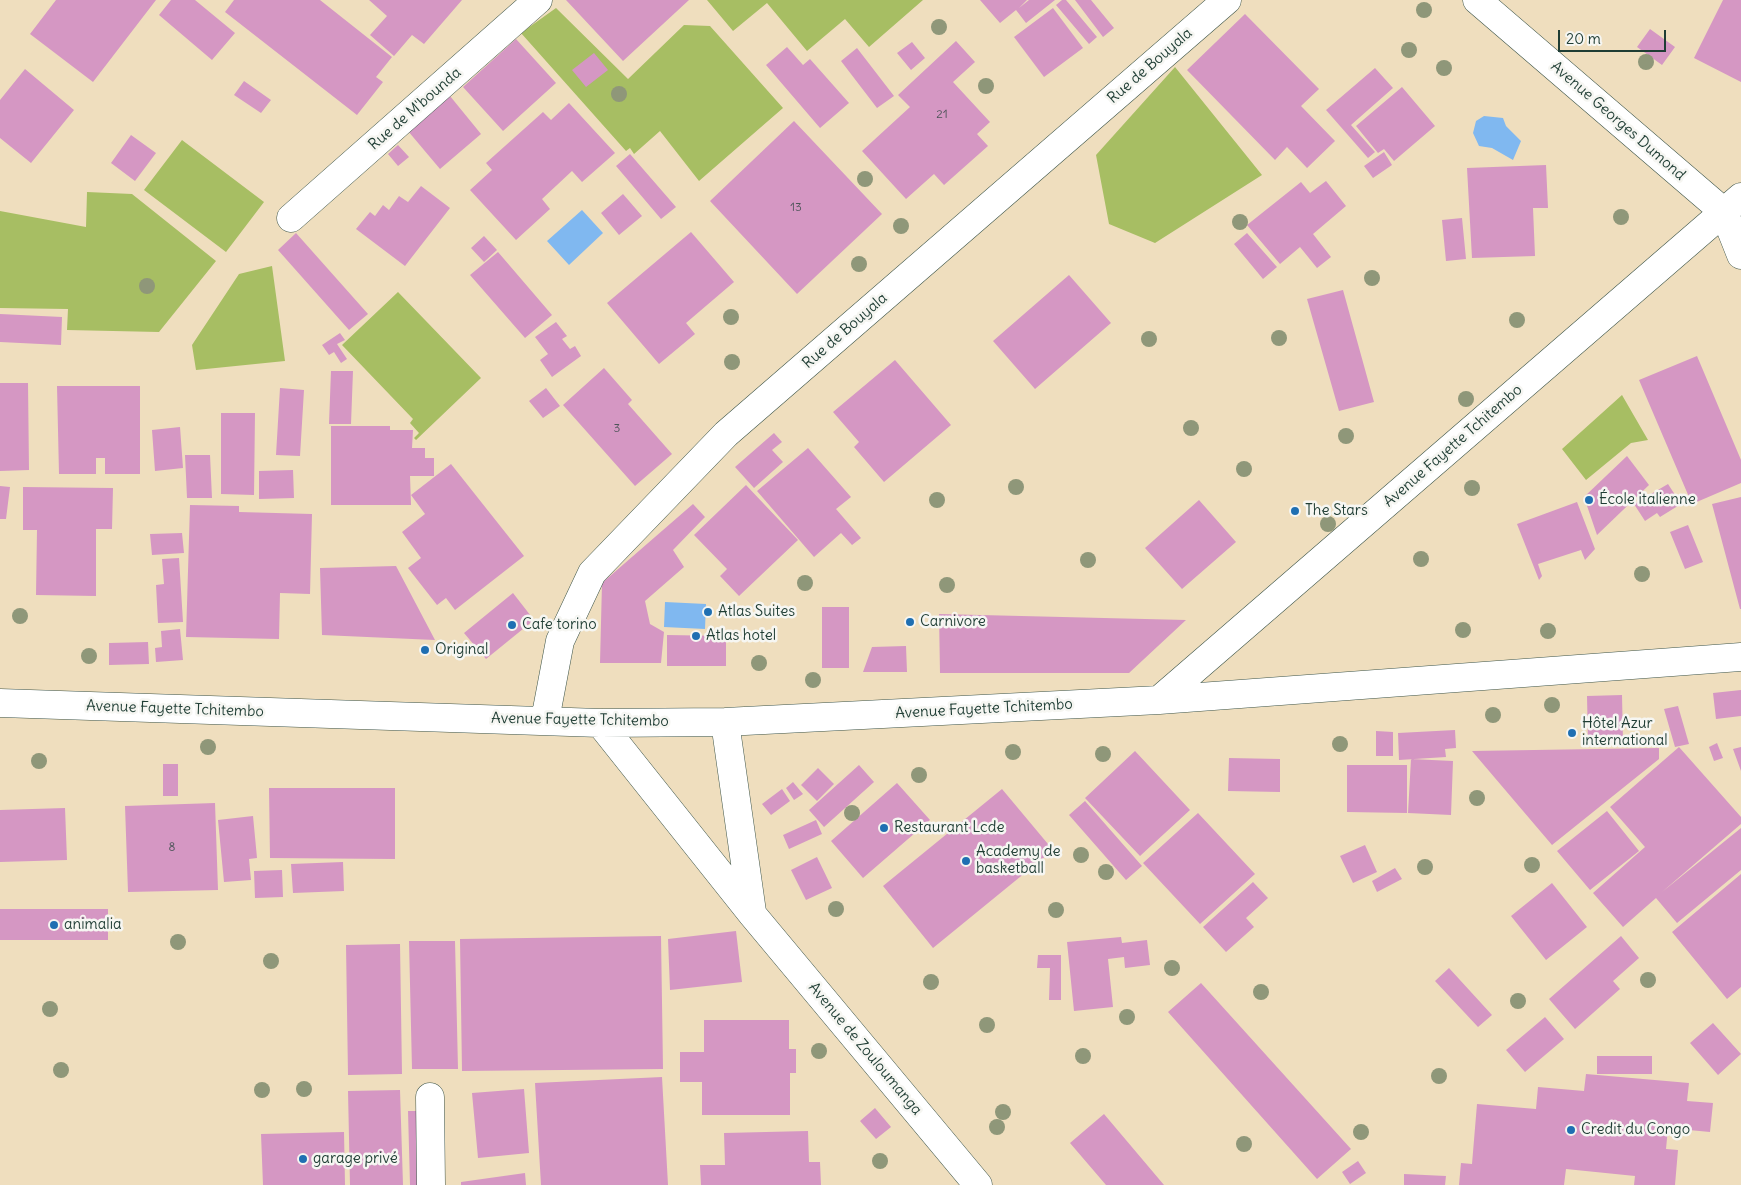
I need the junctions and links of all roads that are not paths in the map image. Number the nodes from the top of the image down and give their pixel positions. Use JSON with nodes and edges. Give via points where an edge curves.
{"nodes":[{"id":1,"x":1227,"y":0,"type":"edge"},
{"id":2,"x":1477,"y":0,"type":"edge"},
{"id":3,"x":532,"y":2,"type":"edge"},
{"id":4,"x":1732,"y":204,"type":"edge"},
{"id":5,"x":291,"y":218,"type":"dead end"},
{"id":6,"x":1741,"y":255,"type":"edge"},
{"id":7,"x":1741,"y":657,"type":"edge"},
{"id":8,"x":1159,"y":700,"type":"junction"},
{"id":9,"x":0,"y":703,"type":"edge"},
{"id":10,"x":545,"y":720,"type":"junction"},
{"id":11,"x":725,"y":722,"type":"junction"},
{"id":12,"x":600,"y":723,"type":"junction"},
{"id":13,"x":752,"y":914,"type":"junction"},
{"id":14,"x":430,"y":1097,"type":"dead end"},
{"id":15,"x":431,"y":1185,"type":"edge"},
{"id":16,"x":978,"y":1185,"type":"edge"}],
"edges":[{"from":1,"to":10,"type":"street","name":"Rue de Bouyala","via":[[726,434],[592,573],[560,641]]},
{"from":2,"to":4,"type":"street","name":"Avenue Georges Dumond"},
{"from":3,"to":5,"type":"street","name":"Rue de M'bounda"},
{"from":4,"to":6,"type":"street","name":"Avenue Georges Dumond"},
{"from":4,"to":8,"type":"street","name":"Avenue Fayette Tchitembo"},
{"from":7,"to":8,"type":"street","name":"Avenue Fayette Tchitembo"},
{"from":8,"to":11,"type":"street","name":"Avenue Fayette Tchitembo"},
{"from":9,"to":10,"type":"street","name":"Avenue Fayette Tchitembo"},
{"from":10,"to":12,"type":"street","name":"Avenue Fayette Tchitembo"},
{"from":11,"to":12,"type":"street","name":"Avenue Fayette Tchitembo"},
{"from":11,"to":13,"type":"street"},
{"from":12,"to":13,"type":"street","name":"Avenue de Zouloumanga"},
{"from":13,"to":16,"type":"street","name":"Avenue de Zouloumanga"},
{"from":14,"to":15,"type":"street"}]}
